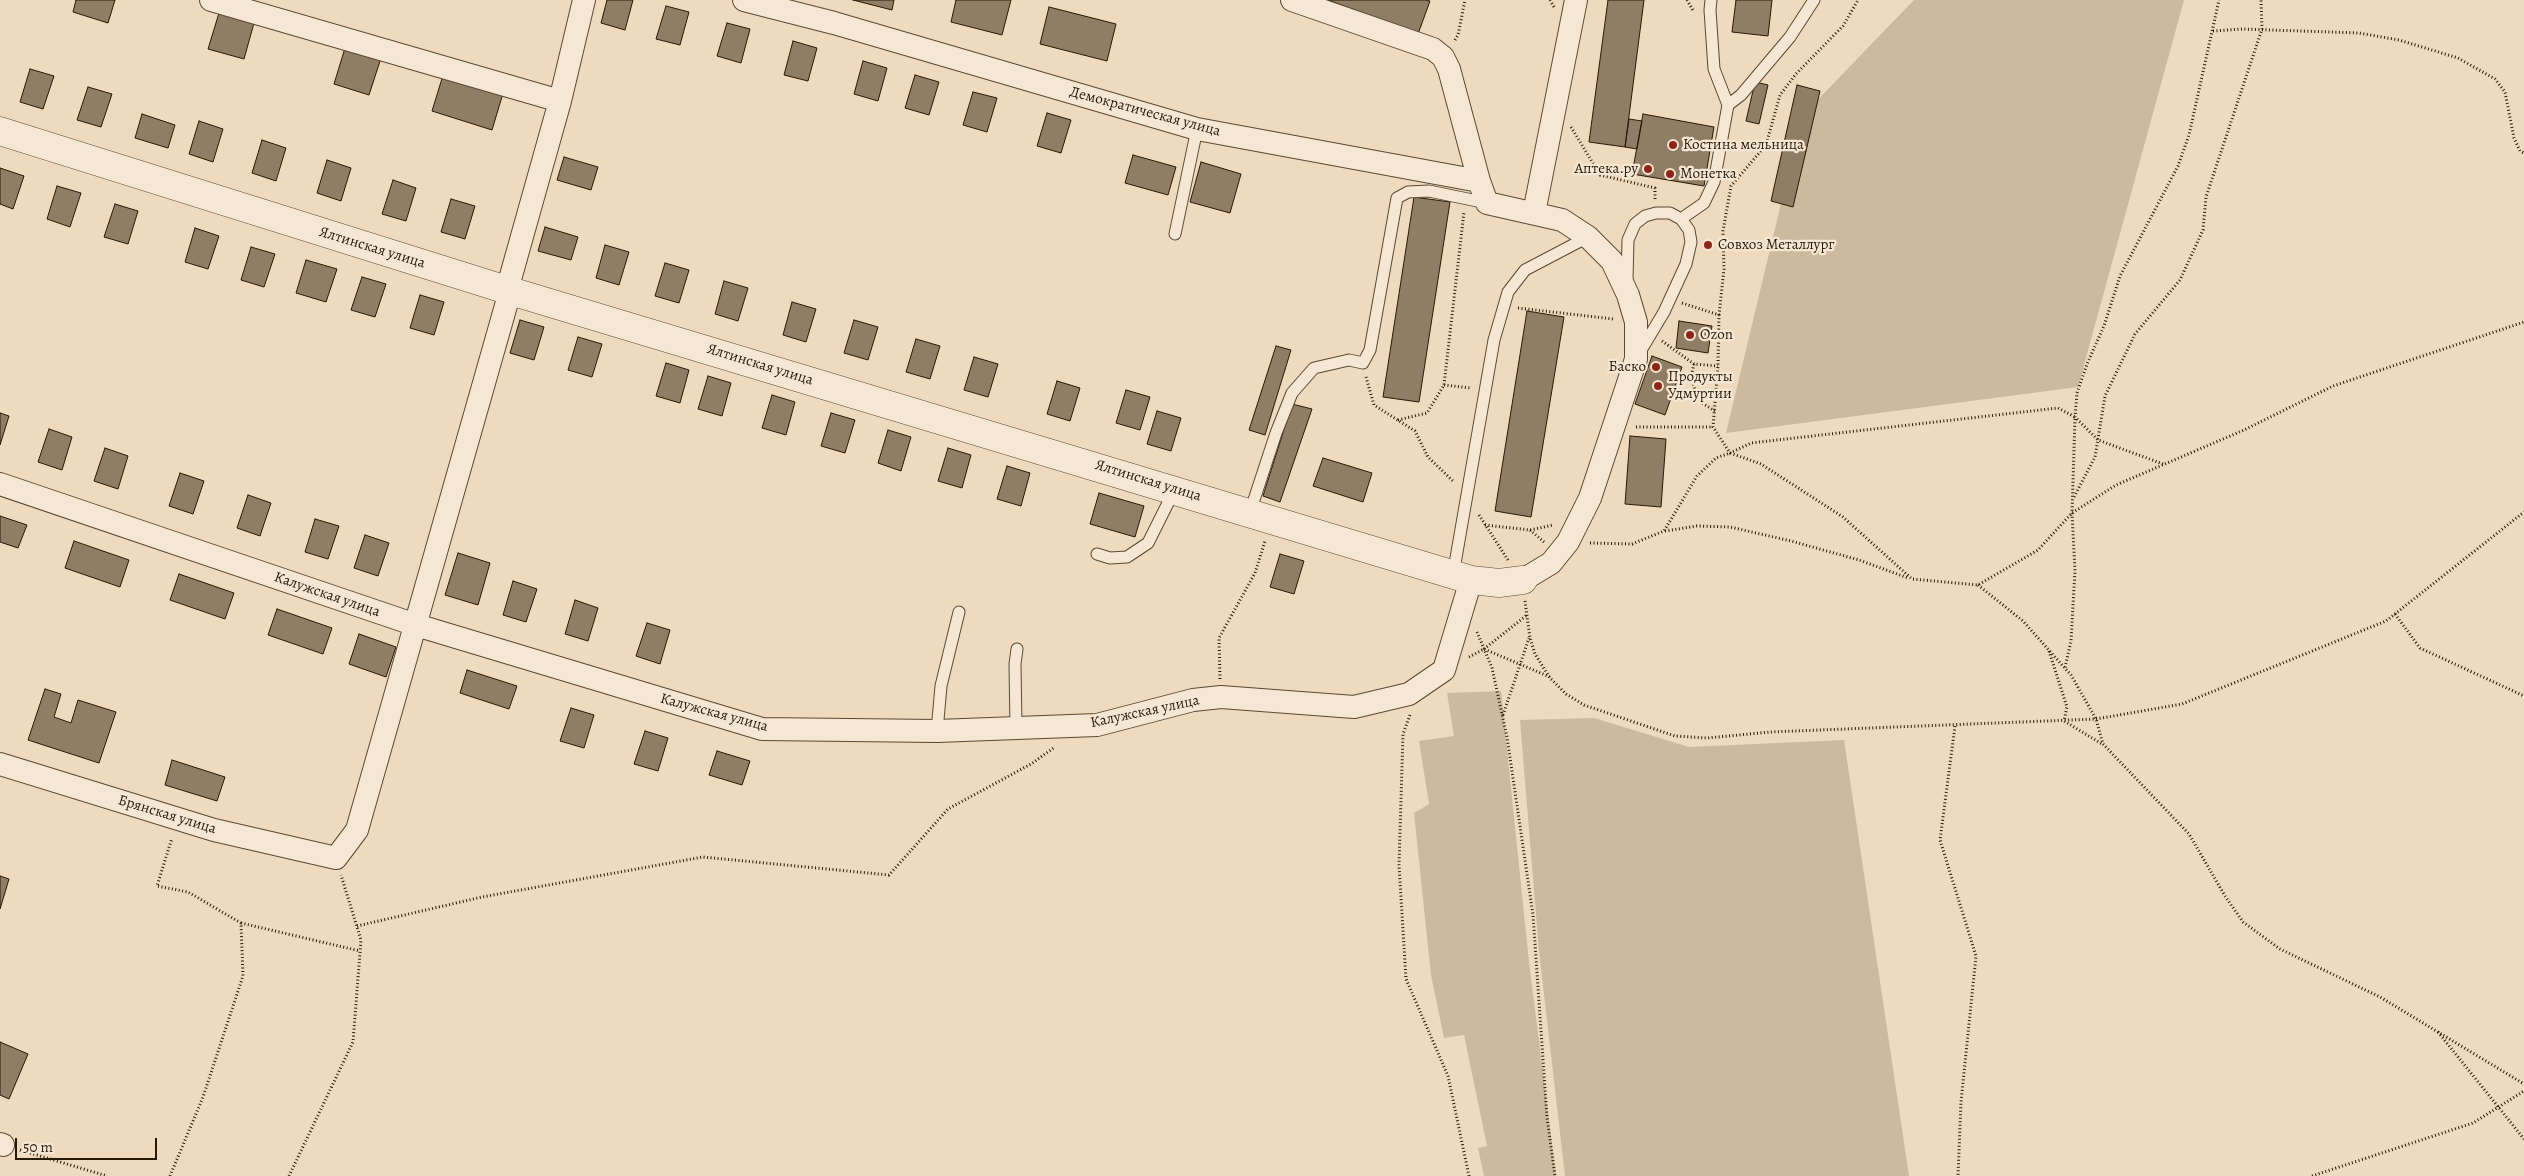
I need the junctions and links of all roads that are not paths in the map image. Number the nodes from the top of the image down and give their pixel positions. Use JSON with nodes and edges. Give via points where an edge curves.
{"nodes":[{"id":1,"x":211,"y":0,"type":"edge"},
{"id":2,"x":584,"y":0,"type":"edge"},
{"id":3,"x":744,"y":0,"type":"edge"},
{"id":4,"x":1292,"y":0,"type":"edge"},
{"id":5,"x":1576,"y":0,"type":"edge"},
{"id":6,"x":1711,"y":0,"type":"edge"},
{"id":7,"x":1814,"y":0,"type":"edge"},
{"id":8,"x":560,"y":101,"type":"junction"},
{"id":9,"x":1728,"y":106,"type":"junction"},
{"id":10,"x":1198,"y":129,"type":"junction"},
{"id":11,"x":0,"y":131,"type":"edge"},
{"id":12,"x":1477,"y":194,"type":"junction"},
{"id":13,"x":1534,"y":213,"type":"junction"},
{"id":14,"x":1681,"y":219,"type":"junction"},
{"id":15,"x":1176,"y":234,"type":"dead end"},
{"id":16,"x":1588,"y":237,"type":"junction"},
{"id":17,"x":507,"y":290,"type":"junction"},
{"id":18,"x":1628,"y":295,"type":"junction"},
{"id":19,"x":1644,"y":327,"type":"junction"},
{"id":20,"x":0,"y":484,"type":"edge"},
{"id":21,"x":1175,"y":489,"type":"junction"},
{"id":22,"x":1261,"y":515,"type":"junction"},
{"id":23,"x":1097,"y":554,"type":"dead end"},
{"id":24,"x":1523,"y":580,"type":"joint"},
{"id":25,"x":1463,"y":585,"type":"junction"},
{"id":26,"x":959,"y":612,"type":"dead end"},
{"id":27,"x":416,"y":625,"type":"junction"},
{"id":28,"x":1017,"y":649,"type":"dead end"},
{"id":29,"x":1016,"y":728,"type":"junction"},
{"id":30,"x":937,"y":731,"type":"junction"},
{"id":31,"x":0,"y":764,"type":"edge"}],
"edges":[{"from":1,"to":8,"type":"street"},
{"from":2,"to":8,"type":"street"},
{"from":3,"to":10,"type":"street","name":"Демократическая улица"},
{"from":4,"to":12,"type":"street","via":[[1433,49],[1443,57]]},
{"from":5,"to":13,"type":"street"},
{"from":6,"to":9,"type":"lane","via":[[1714,69]]},
{"from":7,"to":9,"type":"lane","via":[[1790,37],[1741,96]]},
{"from":8,"to":17,"type":"street"},
{"from":9,"to":14,"type":"lane","via":[[1714,182],[1704,203]]},
{"from":10,"to":12,"type":"street","name":"Демократическая улица"},
{"from":10,"to":15,"type":"lane"},
{"from":11,"to":17,"type":"street","name":"Ялтинская улица"},
{"from":12,"to":13,"type":"street","name":"Демократическая улица"},
{"from":12,"to":22,"type":"lane","via":[[1408,192],[1397,198],[1370,350],[1363,363],[1349,360],[1314,368],[1292,393],[1276,432]]},
{"from":13,"to":16,"type":"street","name":"Демократическая улица","via":[[1562,220]]},
{"from":14,"to":18,"type":"lane","via":[[1656,213],[1635,224],[1628,240]]},
{"from":14,"to":19,"type":"lane","via":[[1692,242],[1686,264],[1670,298]]},
{"from":16,"to":18,"type":"street","name":"Демократическая улица","via":[[1612,261]]},
{"from":16,"to":25,"type":"lane","via":[[1525,270],[1508,292],[1494,340],[1467,496]]},
{"from":17,"to":21,"type":"street","name":"Ялтинская улица"},
{"from":17,"to":27,"type":"street","via":[[507,302]]},
{"from":18,"to":19,"type":"street","name":"Демократическая улица"},
{"from":19,"to":24,"type":"street","name":"Демократическая улица","via":[[1590,498],[1568,542],[1551,563]]},
{"from":20,"to":27,"type":"street","name":"Калужская улица"},
{"from":21,"to":22,"type":"street","name":"Ялтинская улица"},
{"from":21,"to":23,"type":"lane","via":[[1148,543],[1127,557],[1110,558]]},
{"from":22,"to":25,"type":"street","name":"Ялтинская улица"},
{"from":24,"to":25,"type":"street","name":"Ялтинская улица"},
{"from":25,"to":29,"type":"street","name":"Калужская улица","via":[[1444,670],[1410,694],[1354,708],[1221,697],[1193,700],[1098,725]]},
{"from":26,"to":30,"type":"lane","via":[[941,686]]},
{"from":27,"to":30,"type":"street","name":"Калужская улица","via":[[762,729]]},
{"from":27,"to":31,"type":"street","name":"Брянская улица","via":[[357,830],[336,858],[214,830]]},
{"from":28,"to":29,"type":"lane"},
{"from":29,"to":30,"type":"street","name":"Калужская улица"}]}
